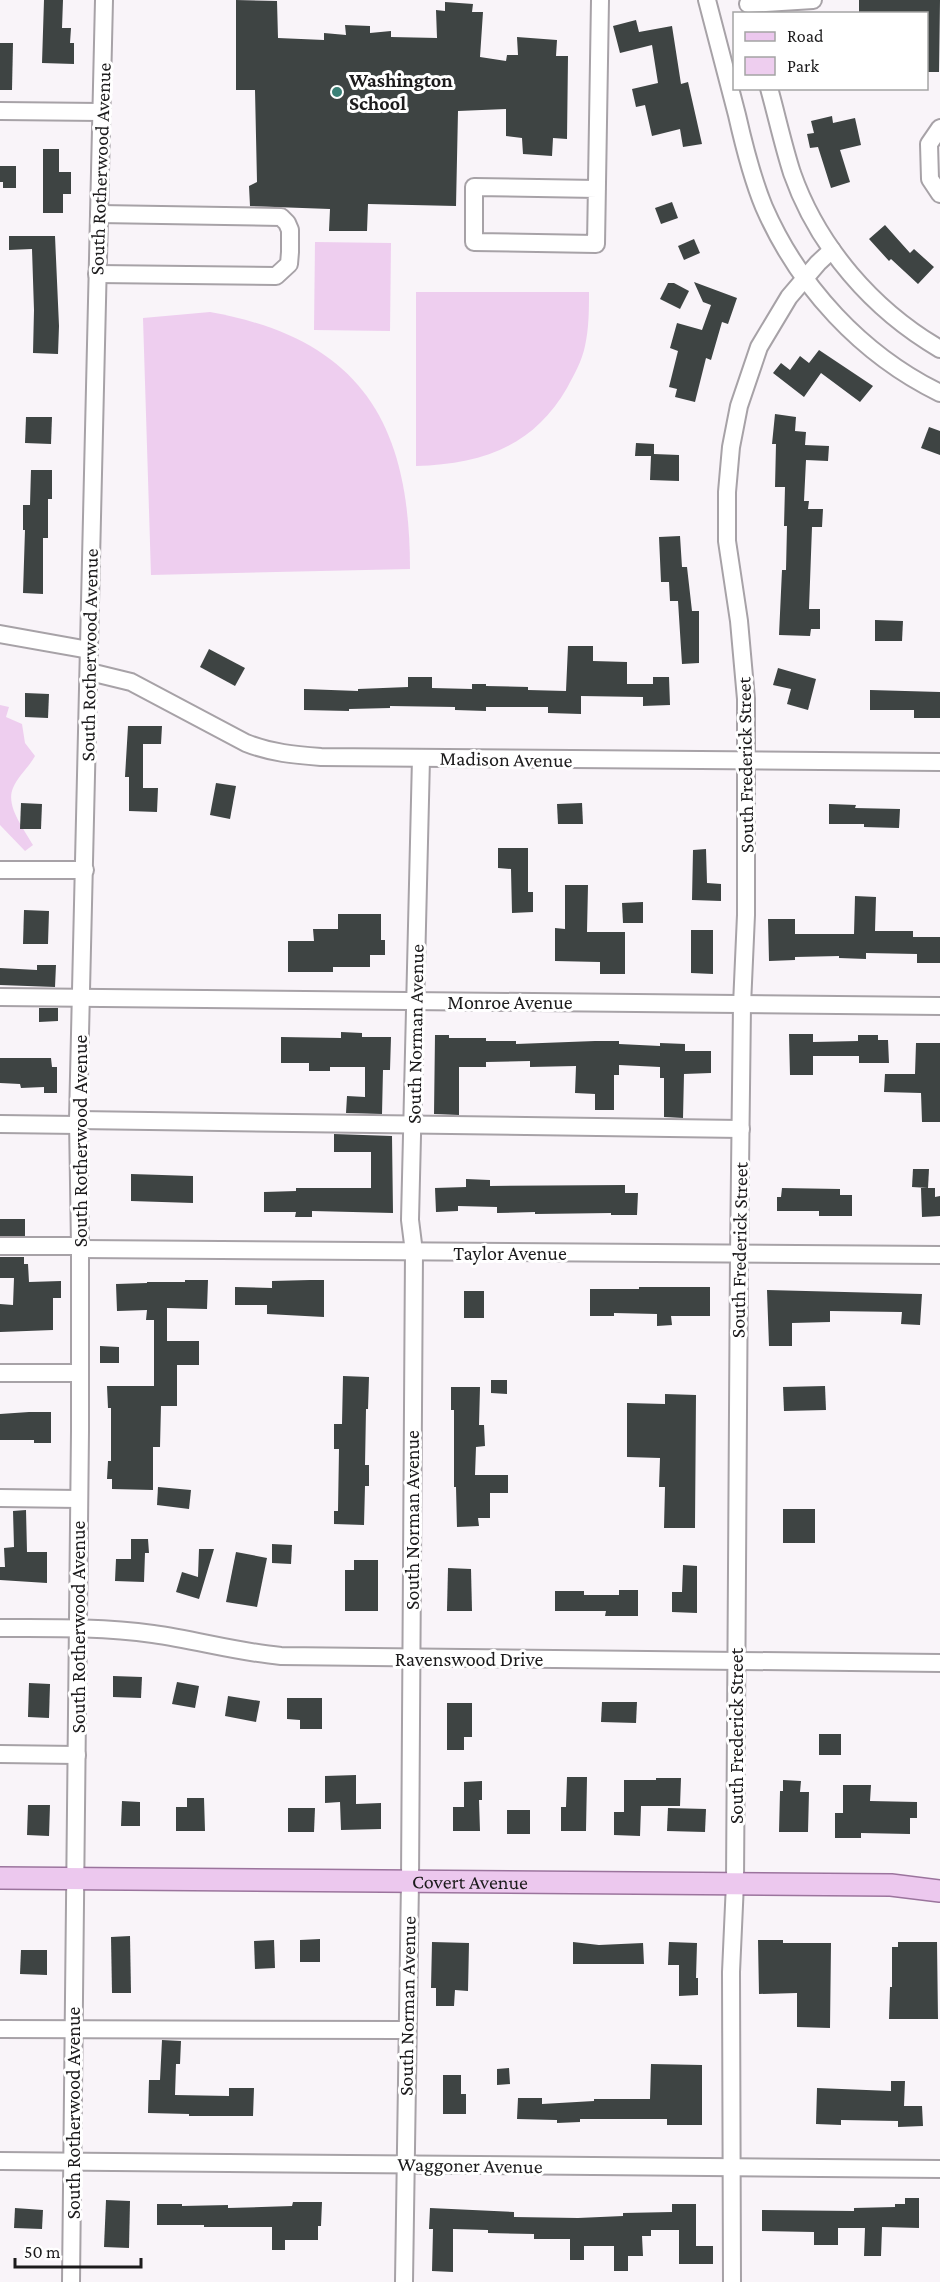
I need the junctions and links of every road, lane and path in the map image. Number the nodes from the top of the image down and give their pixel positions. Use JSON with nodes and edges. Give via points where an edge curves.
{"nodes":[{"id":1,"x":104,"y":0,"type":"edge"},
{"id":2,"x":600,"y":0,"type":"edge"},
{"id":3,"x":707,"y":0,"type":"edge"},
{"id":4,"x":813,"y":0,"type":"edge"},
{"id":5,"x":748,"y":6,"type":"edge"},
{"id":6,"x":770,"y":90,"type":"edge"},
{"id":7,"x":0,"y":111,"type":"edge"},
{"id":8,"x":101,"y":112,"type":"junction"},
{"id":9,"x":940,"y":128,"type":"edge"},
{"id":10,"x":597,"y":189,"type":"junction"},
{"id":11,"x":940,"y":194,"type":"edge"},
{"id":12,"x":99,"y":214,"type":"junction"},
{"id":13,"x":832,"y":250,"type":"junction"},
{"id":14,"x":97,"y":274,"type":"junction"},
{"id":15,"x":805,"y":278,"type":"junction"},
{"id":16,"x":940,"y":349,"type":"edge"},
{"id":17,"x":940,"y":393,"type":"edge"},
{"id":18,"x":0,"y":634,"type":"edge"},
{"id":19,"x":89,"y":650,"type":"junction"},
{"id":20,"x":90,"y":672,"type":"junction"},
{"id":21,"x":421,"y":758,"type":"junction"},
{"id":22,"x":746,"y":760,"type":"junction"},
{"id":23,"x":940,"y":762,"type":"edge"},
{"id":24,"x":0,"y":870,"type":"edge"},
{"id":25,"x":85,"y":870,"type":"junction"},
{"id":26,"x":0,"y":997,"type":"edge"},
{"id":27,"x":80,"y":997,"type":"junction"},
{"id":28,"x":416,"y":1001,"type":"junction"},
{"id":29,"x":742,"y":1005,"type":"junction"},
{"id":30,"x":940,"y":1006,"type":"edge"},
{"id":31,"x":78,"y":1122,"type":"junction"},
{"id":32,"x":0,"y":1124,"type":"edge"},
{"id":33,"x":414,"y":1125,"type":"junction"},
{"id":34,"x":741,"y":1129,"type":"junction"},
{"id":35,"x":0,"y":1246,"type":"edge"},
{"id":36,"x":81,"y":1247,"type":"junction"},
{"id":37,"x":414,"y":1252,"type":"junction"},
{"id":38,"x":739,"y":1255,"type":"junction"},
{"id":39,"x":940,"y":1255,"type":"edge"},
{"id":40,"x":0,"y":1373,"type":"edge"},
{"id":41,"x":79,"y":1374,"type":"junction"},
{"id":42,"x":0,"y":1498,"type":"edge"},
{"id":43,"x":79,"y":1499,"type":"junction"},
{"id":44,"x":0,"y":1628,"type":"edge"},
{"id":45,"x":78,"y":1628,"type":"junction"},
{"id":46,"x":411,"y":1658,"type":"junction"},
{"id":47,"x":737,"y":1662,"type":"junction"},
{"id":48,"x":940,"y":1663,"type":"edge"},
{"id":49,"x":0,"y":1754,"type":"edge"},
{"id":50,"x":77,"y":1755,"type":"junction"},
{"id":51,"x":0,"y":1878,"type":"edge"},
{"id":52,"x":76,"y":1878,"type":"junction"},
{"id":53,"x":410,"y":1881,"type":"junction"},
{"id":54,"x":735,"y":1883,"type":"junction"},
{"id":55,"x":940,"y":1891,"type":"edge"},
{"id":56,"x":0,"y":2029,"type":"edge"},
{"id":57,"x":73,"y":2030,"type":"junction"},
{"id":58,"x":406,"y":2030,"type":"junction"},
{"id":59,"x":0,"y":2161,"type":"edge"},
{"id":60,"x":73,"y":2162,"type":"junction"},
{"id":61,"x":405,"y":2164,"type":"junction"},
{"id":62,"x":731,"y":2166,"type":"junction"},
{"id":63,"x":940,"y":2169,"type":"edge"},
{"id":64,"x":71,"y":2282,"type":"edge"},
{"id":65,"x":404,"y":2282,"type":"edge"},
{"id":66,"x":732,"y":2282,"type":"edge"}],
"edges":[{"from":1,"to":8,"type":"street","name":"South Rotherwood Avenue"},
{"from":2,"to":10,"type":"street"},
{"from":3,"to":15,"type":"street","via":[[756,186],[777,235]]},
{"from":4,"to":5,"type":"street"},
{"from":6,"to":13,"type":"street","via":[[800,192]]},
{"from":7,"to":8,"type":"street"},
{"from":8,"to":12,"type":"street","name":"South Rotherwood Avenue"},
{"from":9,"to":11,"type":"street","via":[[929,144],[930,179]]},
{"from":10,"to":10,"type":"street","via":[[596,244],[474,242],[474,187]]},
{"from":12,"to":14,"type":"street","name":"South Rotherwood Avenue"},
{"from":12,"to":14,"type":"street","via":[[281,217],[290,230],[290,252],[289,264],[276,276]]},
{"from":13,"to":15,"type":"street","name":"South Frederick Street"},
{"from":13,"to":16,"type":"street","via":[[876,303]]},
{"from":14,"to":19,"type":"street","name":"South Rotherwood Avenue"},
{"from":15,"to":17,"type":"street","via":[[849,330],[883,358]]},
{"from":15,"to":22,"type":"street","name":"South Frederick Street","via":[[759,347],[739,406],[731,447],[726,530],[745,675]]},
{"from":18,"to":19,"type":"street"},
{"from":19,"to":20,"type":"street","name":"South Rotherwood Avenue"},
{"from":20,"to":21,"type":"street","name":"Madison Avenue","via":[[130,682],[265,750],[321,757]]},
{"from":20,"to":25,"type":"street","name":"South Rotherwood Avenue"},
{"from":21,"to":22,"type":"street","name":"Madison Avenue"},
{"from":21,"to":28,"type":"street","name":"South Norman Avenue"},
{"from":22,"to":23,"type":"street","name":"Madison Avenue"},
{"from":22,"to":29,"type":"street","name":"South Frederick Street"},
{"from":24,"to":25,"type":"street"},
{"from":25,"to":27,"type":"street","name":"South Rotherwood Avenue"},
{"from":26,"to":27,"type":"street","name":"Monroe Avenue"},
{"from":27,"to":28,"type":"street","name":"Monroe Avenue"},
{"from":27,"to":31,"type":"street","name":"South Rotherwood Avenue"},
{"from":28,"to":29,"type":"street","name":"Monroe Avenue"},
{"from":28,"to":33,"type":"street","name":"South Norman Avenue"},
{"from":29,"to":30,"type":"street","name":"Monroe Avenue"},
{"from":29,"to":34,"type":"street","name":"South Frederick Street"},
{"from":31,"to":32,"type":"street"},
{"from":31,"to":33,"type":"street"},
{"from":31,"to":36,"type":"street","name":"South Rotherwood Avenue"},
{"from":33,"to":34,"type":"street"},
{"from":33,"to":37,"type":"street","name":"South Norman Avenue","via":[[410,1220]]},
{"from":34,"to":38,"type":"street","name":"South Frederick Street"},
{"from":35,"to":36,"type":"street","name":"Taylor Avenue"},
{"from":36,"to":37,"type":"street","name":"Taylor Avenue"},
{"from":36,"to":41,"type":"street","name":"South Rotherwood Avenue"},
{"from":37,"to":38,"type":"street","name":"Taylor Avenue"},
{"from":37,"to":46,"type":"street","name":"South Norman Avenue"},
{"from":38,"to":39,"type":"street","name":"Taylor Avenue"},
{"from":38,"to":47,"type":"street","name":"South Frederick Street"},
{"from":40,"to":41,"type":"street"},
{"from":41,"to":43,"type":"street","name":"South Rotherwood Avenue"},
{"from":42,"to":43,"type":"street"},
{"from":43,"to":45,"type":"street","name":"South Rotherwood Avenue"},
{"from":44,"to":45,"type":"street","name":"Ravenswood Drive"},
{"from":45,"to":46,"type":"street","name":"Ravenswood Drive","via":[[155,1634],[255,1654]]},
{"from":45,"to":50,"type":"street","name":"South Rotherwood Avenue"},
{"from":46,"to":47,"type":"street","name":"Ravenswood Drive"},
{"from":46,"to":53,"type":"street","name":"South Norman Avenue"},
{"from":47,"to":48,"type":"street","name":"Ravenswood Drive"},
{"from":47,"to":54,"type":"street","name":"South Frederick Street"},
{"from":49,"to":50,"type":"street"},
{"from":50,"to":52,"type":"street","name":"South Rotherwood Avenue"},
{"from":51,"to":52,"type":"main road","name":"Covert Avenue"},
{"from":52,"to":53,"type":"main road","name":"Covert Avenue"},
{"from":52,"to":57,"type":"street","name":"South Rotherwood Avenue"},
{"from":53,"to":54,"type":"main road","name":"Covert Avenue"},
{"from":53,"to":58,"type":"street","name":"South Norman Avenue"},
{"from":54,"to":55,"type":"main road","name":"Covert Avenue","via":[[891,1885]]},
{"from":54,"to":62,"type":"street","name":"South Frederick Street"},
{"from":56,"to":57,"type":"street"},
{"from":57,"to":58,"type":"street"},
{"from":57,"to":60,"type":"street","name":"South Rotherwood Avenue"},
{"from":58,"to":61,"type":"street","name":"South Norman Avenue"},
{"from":59,"to":60,"type":"street","name":"Waggoner Avenue"},
{"from":60,"to":61,"type":"street","name":"Waggoner Avenue"},
{"from":60,"to":64,"type":"street","name":"South Rotherwood Avenue"},
{"from":61,"to":62,"type":"street","name":"Waggoner Avenue"},
{"from":61,"to":65,"type":"street","name":"South Norman Avenue"},
{"from":62,"to":63,"type":"street","name":"Waggoner Avenue"},
{"from":62,"to":66,"type":"street","name":"South Frederick Street"}]}
